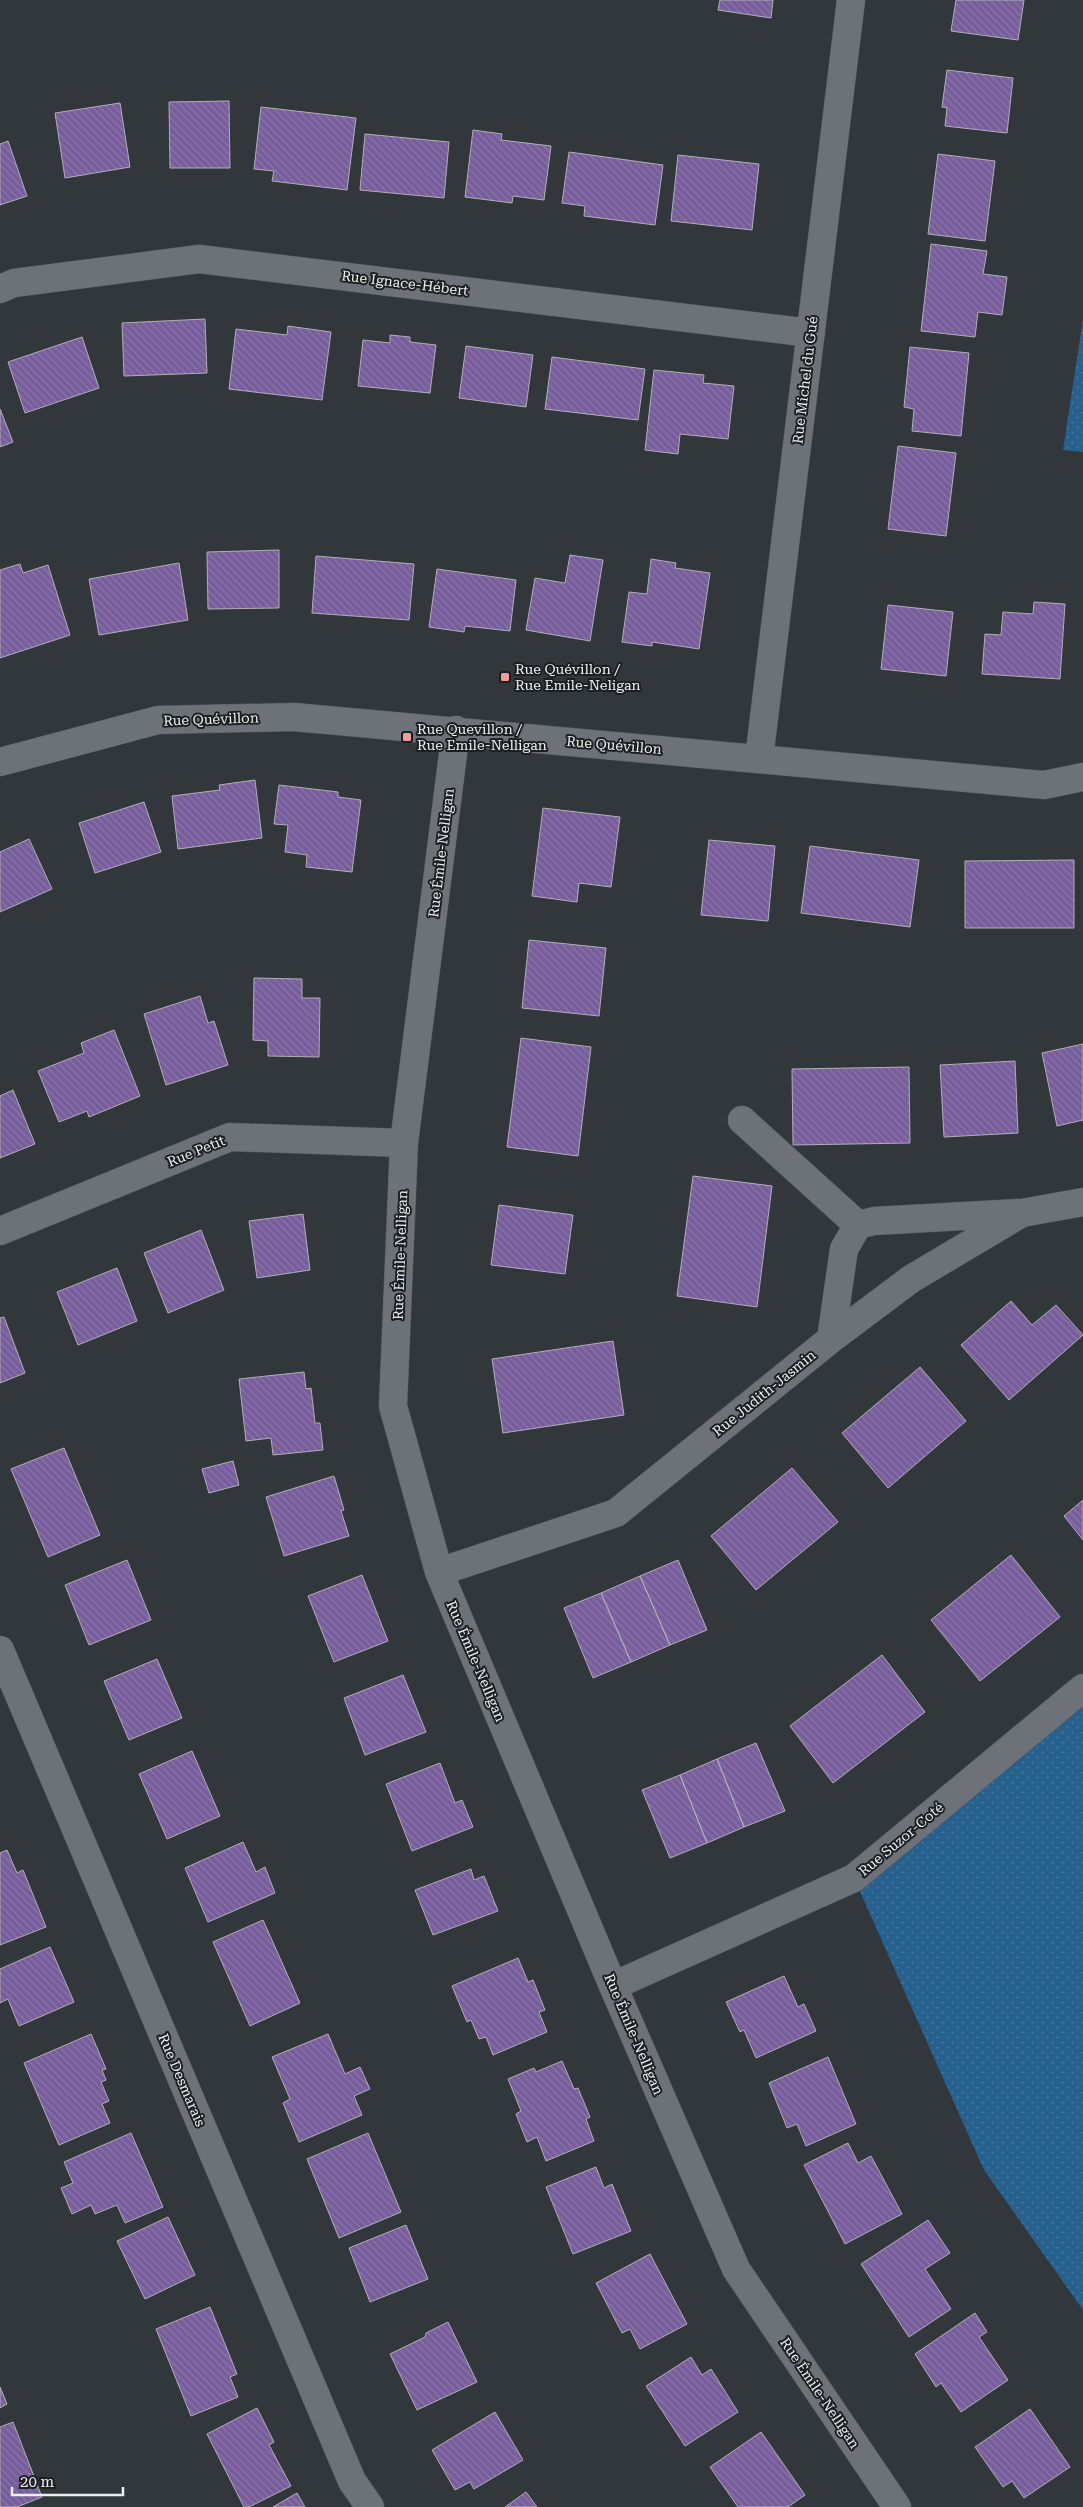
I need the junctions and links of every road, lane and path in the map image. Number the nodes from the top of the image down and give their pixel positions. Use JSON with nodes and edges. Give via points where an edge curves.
{"nodes":[{"id":1,"x":851,"y":0,"type":"edge"},
{"id":2,"x":0,"y":289,"type":"edge"},
{"id":3,"x":811,"y":332,"type":"junction"},
{"id":4,"x":456,"y":730,"type":"junction"},
{"id":5,"x":759,"y":759,"type":"junction"},
{"id":6,"x":0,"y":762,"type":"edge"},
{"id":7,"x":1083,"y":778,"type":"edge"},
{"id":8,"x":742,"y":1120,"type":"dead end"},
{"id":9,"x":404,"y":1143,"type":"junction"},
{"id":10,"x":1083,"y":1202,"type":"edge"},
{"id":11,"x":1022,"y":1213,"type":"junction"},
{"id":12,"x":858,"y":1224,"type":"junction"},
{"id":13,"x":0,"y":1231,"type":"edge"},
{"id":14,"x":831,"y":1339,"type":"junction"},
{"id":15,"x":438,"y":1572,"type":"junction"},
{"id":16,"x":0,"y":1650,"type":"edge"},
{"id":17,"x":1083,"y":1688,"type":"edge"},
{"id":18,"x":613,"y":1986,"type":"junction"},
{"id":19,"x":370,"y":2507,"type":"edge"},
{"id":20,"x":897,"y":2507,"type":"edge"}],
"edges":[{"from":1,"to":3,"type":"street","name":"Rue Michel du Gué"},
{"from":2,"to":3,"type":"street","name":"Rue Ignace-Hébert","via":[[14,284],[199,259]]},
{"from":3,"to":5,"type":"street","name":"Rue Michel du Gué"},
{"from":4,"to":5,"type":"street","name":"Rue Quévillon"},
{"from":4,"to":6,"type":"street","name":"Rue Quévillon","via":[[294,717],[158,720]]},
{"from":4,"to":9,"type":"street","name":"Rue Émile-Nelligan"},
{"from":5,"to":7,"type":"street","name":"Rue Quévillon","via":[[1044,785]]},
{"from":8,"to":12,"type":"street"},
{"from":9,"to":13,"type":"street","name":"Rue Petit","via":[[230,1137]]},
{"from":9,"to":15,"type":"street","name":"Rue Émile-Nelligan","via":[[393,1406]]},
{"from":10,"to":11,"type":"street","name":"Rue Judith-Jasmin"},
{"from":11,"to":12,"type":"street"},
{"from":11,"to":14,"type":"street","name":"Rue Judith-Jasmin","via":[[911,1279]]},
{"from":12,"to":14,"type":"street","via":[[844,1249]]},
{"from":14,"to":15,"type":"street","name":"Rue Judith-Jasmin","via":[[616,1513]]},
{"from":15,"to":18,"type":"street","name":"Rue Émile-Nelligan"},
{"from":16,"to":19,"type":"street","name":"Rue Desmarais","via":[[352,2481]]},
{"from":17,"to":18,"type":"street","name":"Rue Suzor-Coté","via":[[854,1878]]},
{"from":18,"to":20,"type":"street","name":"Rue Émile-Nelligan","via":[[736,2269]]}]}
